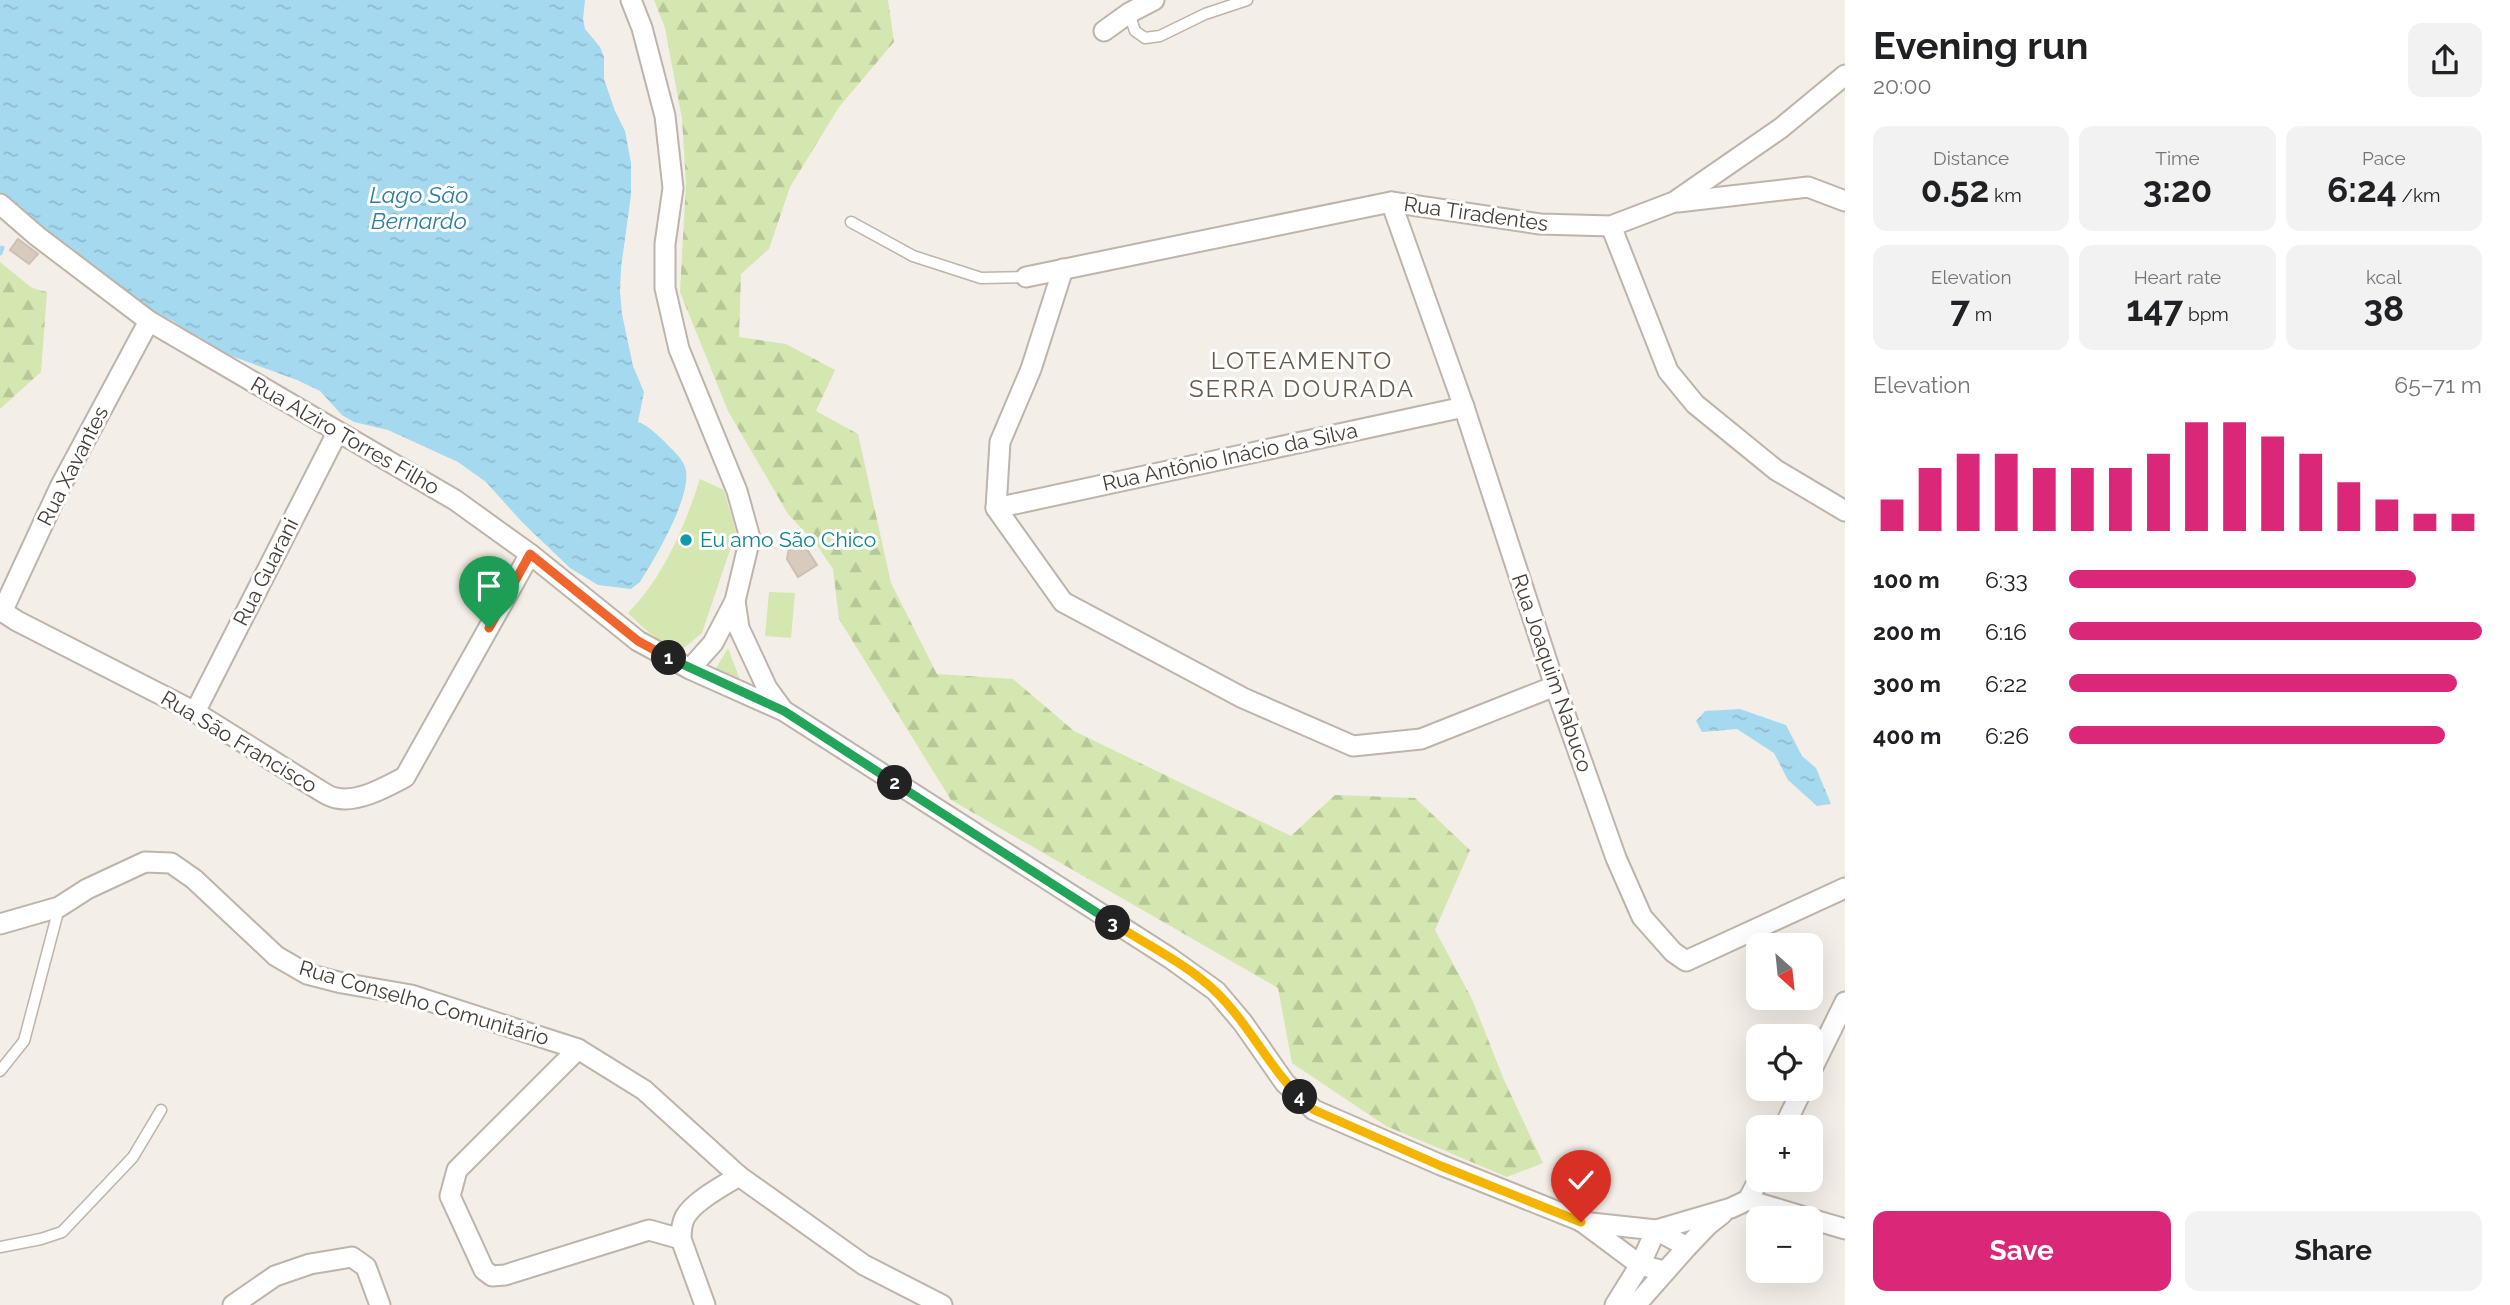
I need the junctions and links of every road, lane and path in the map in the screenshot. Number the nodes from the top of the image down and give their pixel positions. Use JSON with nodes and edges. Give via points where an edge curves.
{"nodes":[{"id":1,"x":631,"y":0,"type":"edge"},
{"id":2,"x":1154,"y":0,"type":"edge"},
{"id":3,"x":1247,"y":0,"type":"edge"},
{"id":4,"x":1129,"y":13,"type":"junction"},
{"id":5,"x":1104,"y":31,"type":"dead end"},
{"id":6,"x":1845,"y":75,"type":"edge"},
{"id":7,"x":1845,"y":201,"type":"edge"},
{"id":8,"x":1391,"y":202,"type":"junction"},
{"id":9,"x":1674,"y":202,"type":"junction"},
{"id":10,"x":0,"y":204,"type":"edge"},
{"id":11,"x":851,"y":222,"type":"dead end"},
{"id":12,"x":1611,"y":226,"type":"junction"},
{"id":13,"x":1063,"y":269,"type":"junction"},
{"id":14,"x":1026,"y":277,"type":"joint"},
{"id":15,"x":149,"y":321,"type":"junction"},
{"id":16,"x":1464,"y":407,"type":"junction"},
{"id":17,"x":337,"y":433,"type":"junction"},
{"id":18,"x":996,"y":508,"type":"junction"},
{"id":19,"x":1845,"y":510,"type":"edge"},
{"id":20,"x":530,"y":554,"type":"junction"},
{"id":21,"x":735,"y":601,"type":"junction"},
{"id":22,"x":1,"y":611,"type":"edge"},
{"id":23,"x":690,"y":669,"type":"junction"},
{"id":24,"x":1555,"y":685,"type":"junction"},
{"id":25,"x":784,"y":711,"type":"junction"},
{"id":26,"x":195,"y":712,"type":"junction"},
{"id":27,"x":1845,"y":888,"type":"edge"},
{"id":28,"x":59,"y":908,"type":"junction"},
{"id":29,"x":0,"y":924,"type":"edge"},
{"id":30,"x":1845,"y":1002,"type":"edge"},
{"id":31,"x":1823,"y":1047,"type":"edge"},
{"id":32,"x":578,"y":1049,"type":"junction"},
{"id":33,"x":0,"y":1071,"type":"edge"},
{"id":34,"x":161,"y":1110,"type":"dead end"},
{"id":35,"x":739,"y":1176,"type":"junction"},
{"id":36,"x":1749,"y":1192,"type":"edge"},
{"id":37,"x":1740,"y":1204,"type":"junction"},
{"id":38,"x":1750,"y":1206,"type":"edge"},
{"id":39,"x":1581,"y":1222,"type":"junction"},
{"id":40,"x":1823,"y":1222,"type":"edge"},
{"id":41,"x":1845,"y":1229,"type":"edge"},
{"id":42,"x":1656,"y":1230,"type":"junction"},
{"id":43,"x":681,"y":1239,"type":"junction"},
{"id":44,"x":0,"y":1247,"type":"edge"},
{"id":45,"x":1687,"y":1247,"type":"junction"},
{"id":46,"x":1640,"y":1265,"type":"junction"},
{"id":47,"x":1664,"y":1271,"type":"junction"},
{"id":48,"x":233,"y":1305,"type":"edge"},
{"id":49,"x":380,"y":1305,"type":"edge"},
{"id":50,"x":705,"y":1305,"type":"edge"},
{"id":51,"x":942,"y":1305,"type":"edge"},
{"id":52,"x":1615,"y":1305,"type":"edge"},
{"id":53,"x":1632,"y":1305,"type":"edge"}],
"edges":[{"from":1,"to":21,"type":"street","via":[[665,116],[673,188],[665,244],[665,288],[679,349],[737,491],[750,538]]},
{"from":2,"to":4,"type":"street"},
{"from":3,"to":4,"type":"lane","via":[[1145,38],[1135,31]]},
{"from":4,"to":5,"type":"street"},
{"from":6,"to":9,"type":"street","name":"Rua Tiradentes","via":[[1781,128]]},
{"from":7,"to":9,"type":"street","via":[[1808,187]]},
{"from":8,"to":12,"type":"street","name":"Rua Tiradentes","via":[[1540,224]]},
{"from":8,"to":13,"type":"street","name":"Rua Tiradentes"},
{"from":8,"to":16,"type":"street","name":"Rua Joaquim Nabuco"},
{"from":9,"to":12,"type":"street","name":"Rua Tiradentes"},
{"from":10,"to":15,"type":"street","name":"Rua Alziro Torres Filho"},
{"from":11,"to":14,"type":"lane","via":[[913,256],[981,278]]},
{"from":12,"to":19,"type":"street","via":[[1668,371],[1695,404],[1776,470]]},
{"from":13,"to":14,"type":"street","name":"Rua Tiradentes"},
{"from":13,"to":18,"type":"street","via":[[1031,369],[1000,442]]},
{"from":15,"to":17,"type":"street","name":"Rua Alziro Torres Filho"},
{"from":15,"to":22,"type":"street","name":"Rua Xavantes","via":[[60,487]]},
{"from":16,"to":18,"type":"street","name":"Rua Antônio Inácio da Silva"},
{"from":16,"to":24,"type":"street","name":"Rua Joaquim Nabuco"},
{"from":17,"to":20,"type":"street","name":"Rua Alziro Torres Filho","via":[[454,500]]},
{"from":17,"to":26,"type":"street","name":"Rua Guarani"},
{"from":18,"to":24,"type":"street","via":[[1063,602],[1243,698],[1353,746],[1421,739]]},
{"from":20,"to":23,"type":"street","name":"Rua Alziro Torres Filho","via":[[638,641]]},
{"from":20,"to":26,"type":"street","name":"Rua São Francisco","via":[[405,777],[384,788],[336,799]]},
{"from":21,"to":23,"type":"street","via":[[713,643]]},
{"from":21,"to":25,"type":"street","via":[[739,628],[767,688]]},
{"from":22,"to":26,"type":"street","name":"Rua São Francisco"},
{"from":23,"to":25,"type":"street","name":"Rua Alziro Torres Filho"},
{"from":24,"to":27,"type":"street","name":"Rua Joaquim Nabuco","via":[[1616,858],[1642,917],[1673,953],[1686,961]]},
{"from":25,"to":39,"type":"street","name":"Rua Alziro Torres Filho","via":[[1216,991],[1286,1083],[1314,1110]]},
{"from":28,"to":29,"type":"street","name":"Rua Conselho Comunitário"},
{"from":28,"to":32,"type":"street","name":"Rua Conselho Comunitário","via":[[87,889],[145,862],[171,863],[276,957],[307,974],[411,995]]},
{"from":28,"to":33,"type":"lane","via":[[24,1041]]},
{"from":30,"to":31,"type":"street"},
{"from":32,"to":35,"type":"street","name":"Rua Conselho Comunitário","via":[[644,1090]]},
{"from":32,"to":43,"type":"street","via":[[457,1170],[450,1196],[484,1270],[492,1276],[505,1275],[649,1230]]},
{"from":34,"to":44,"type":"lane","via":[[133,1157],[62,1231]]},
{"from":35,"to":43,"type":"street","via":[[685,1216]]},
{"from":35,"to":51,"type":"street","name":"Rua Conselho Comunitário","via":[[864,1265]]},
{"from":36,"to":37,"type":"street"},
{"from":37,"to":38,"type":"street"},
{"from":37,"to":42,"type":"street"},
{"from":37,"to":45,"type":"street","via":[[1707,1225]]},
{"from":39,"to":42,"type":"street","name":"Rua Alziro Torres Filho"},
{"from":39,"to":46,"type":"street","name":"Rua Alziro Torres Filho"},
{"from":40,"to":41,"type":"street"},
{"from":42,"to":45,"type":"street","name":"Rua Alziro Torres Filho"},
{"from":42,"to":46,"type":"street"},
{"from":43,"to":50,"type":"street"},
{"from":45,"to":47,"type":"street"},
{"from":46,"to":47,"type":"street","name":"Rua Alziro Torres Filho"},
{"from":46,"to":52,"type":"street"},
{"from":47,"to":53,"type":"street"},
{"from":48,"to":49,"type":"street","via":[[275,1276],[352,1257],[366,1267]]}]}
